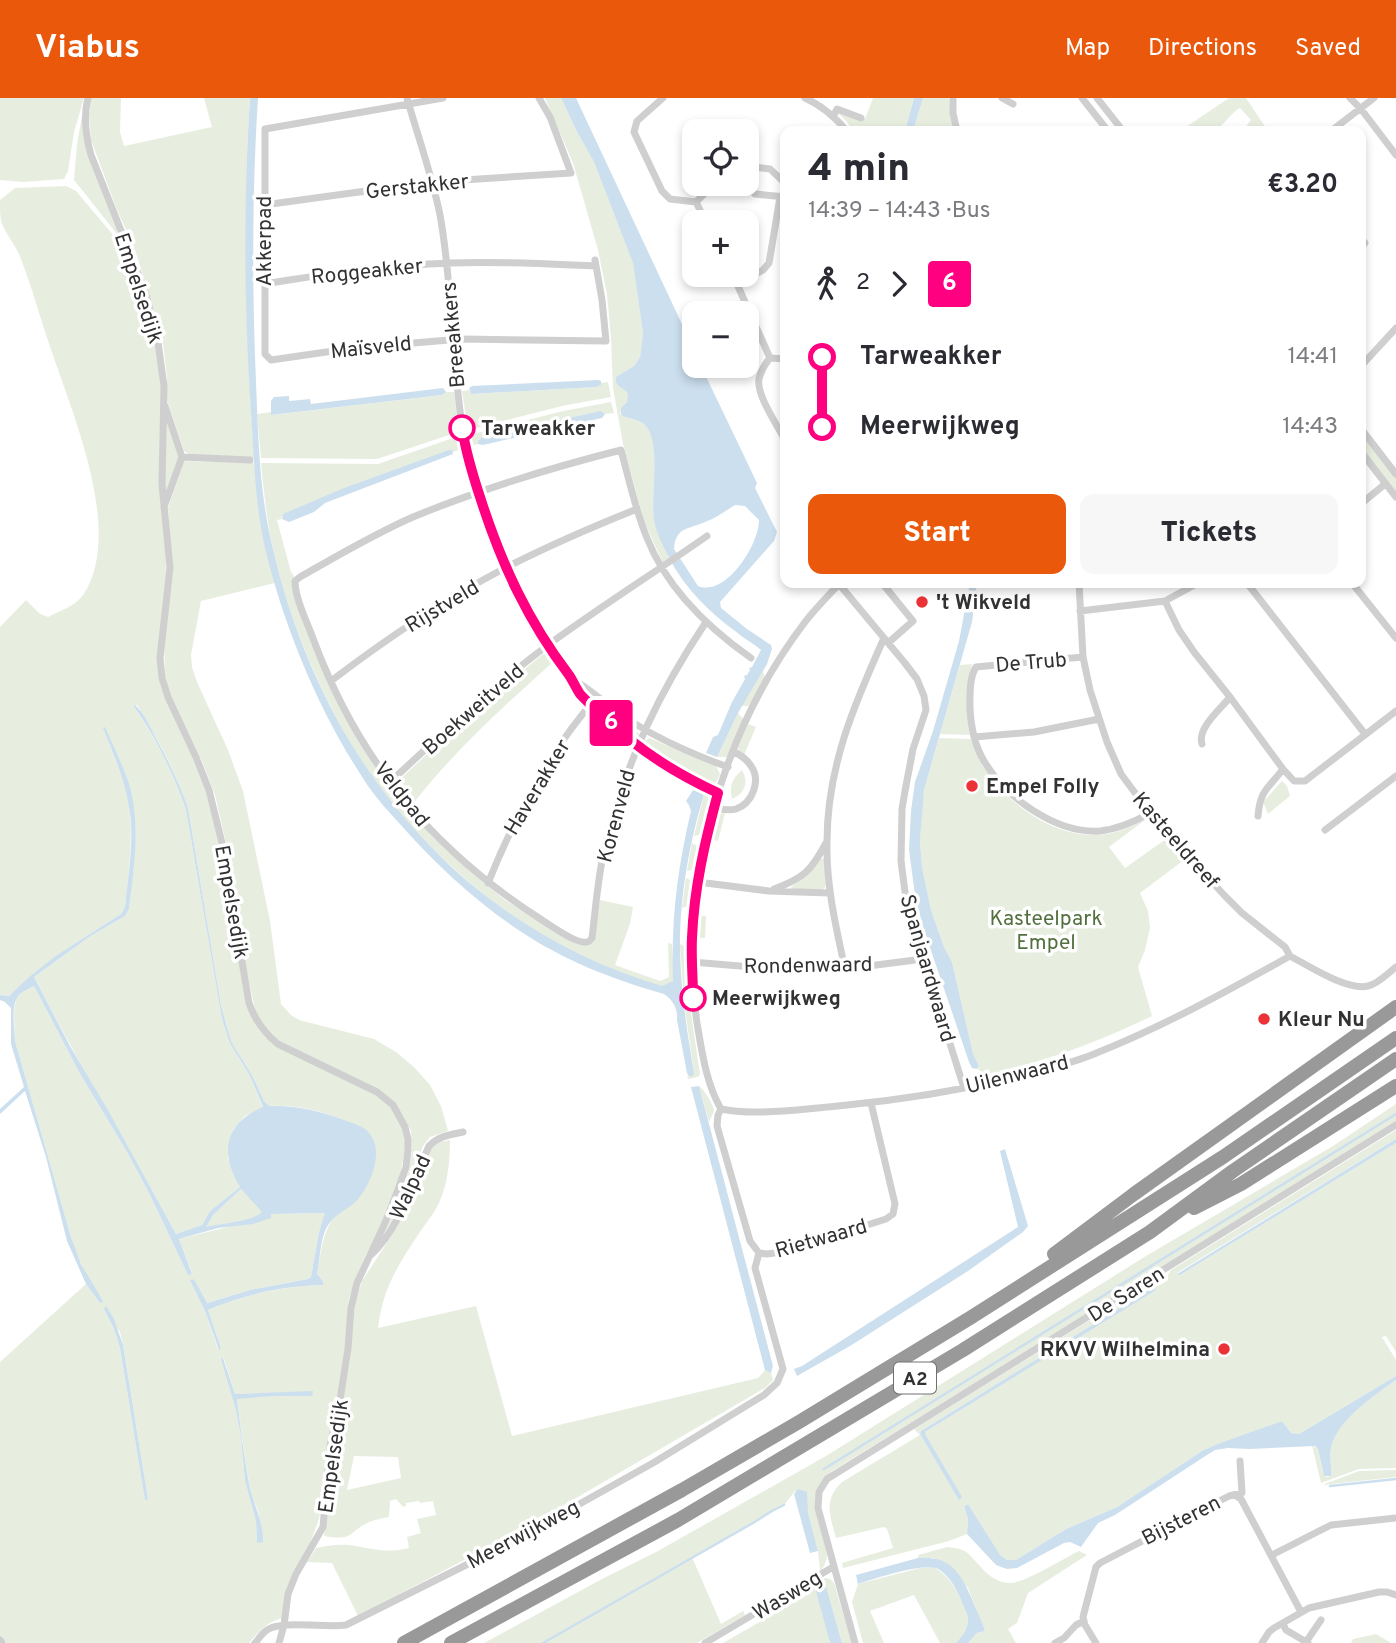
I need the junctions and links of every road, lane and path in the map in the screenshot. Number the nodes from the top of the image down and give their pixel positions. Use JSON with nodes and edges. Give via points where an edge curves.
{"nodes":[{"id":1,"x":88,"y":98,"type":"edge"},
{"id":2,"x":443,"y":98,"type":"edge"},
{"id":3,"x":539,"y":98,"type":"edge"},
{"id":4,"x":663,"y":98,"type":"edge"},
{"id":5,"x":805,"y":98,"type":"edge"},
{"id":6,"x":953,"y":98,"type":"edge"},
{"id":7,"x":1002,"y":98,"type":"edge"},
{"id":8,"x":1082,"y":98,"type":"edge"},
{"id":9,"x":1097,"y":98,"type":"edge"},
{"id":10,"x":1350,"y":98,"type":"edge"},
{"id":11,"x":1374,"y":98,"type":"edge"},
{"id":12,"x":407,"y":101,"type":"edge"},
{"id":13,"x":1013,"y":104,"type":"dead end"},
{"id":14,"x":1361,"y":109,"type":"junction"},
{"id":15,"x":1106,"y":110,"type":"junction"},
{"id":16,"x":834,"y":115,"type":"junction"},
{"id":17,"x":1097,"y":116,"type":"junction"},
{"id":18,"x":862,"y":118,"type":"dead end"},
{"id":19,"x":843,"y":126,"type":"edge"},
{"id":20,"x":956,"y":126,"type":"edge"},
{"id":21,"x":1104,"y":126,"type":"edge"},
{"id":22,"x":1119,"y":126,"type":"edge"},
{"id":23,"x":1338,"y":126,"type":"edge"},
{"id":24,"x":1396,"y":155,"type":"edge"},
{"id":25,"x":759,"y":168,"type":"edge"},
{"id":26,"x":780,"y":179,"type":"edge"},
{"id":27,"x":432,"y":183,"type":"junction"},
{"id":28,"x":759,"y":194,"type":"edge"},
{"id":29,"x":702,"y":196,"type":"edge"},
{"id":30,"x":780,"y":197,"type":"edge"},
{"id":31,"x":696,"y":202,"type":"junction"},
{"id":32,"x":264,"y":205,"type":"junction"},
{"id":33,"x":700,"y":210,"type":"edge"},
{"id":34,"x":780,"y":211,"type":"edge"},
{"id":35,"x":447,"y":263,"type":"junction"},
{"id":36,"x":759,"y":272,"type":"edge"},
{"id":37,"x":264,"y":284,"type":"junction"},
{"id":38,"x":738,"y":287,"type":"edge"},
{"id":39,"x":1396,"y":328,"type":"edge"},
{"id":40,"x":453,"y":340,"type":"junction"},
{"id":41,"x":606,"y":341,"type":"joint"},
{"id":42,"x":264,"y":354,"type":"joint"},
{"id":43,"x":769,"y":358,"type":"junction"},
{"id":44,"x":780,"y":359,"type":"edge"},
{"id":45,"x":1366,"y":361,"type":"edge"},
{"id":46,"x":163,"y":403,"type":"junction"},
{"id":47,"x":780,"y":431,"type":"edge"},
{"id":48,"x":1366,"y":435,"type":"edge"},
{"id":49,"x":182,"y":457,"type":"junction"},
{"id":50,"x":1366,"y":458,"type":"edge"},
{"id":51,"x":250,"y":460,"type":"dead end"},
{"id":52,"x":1396,"y":474,"type":"edge"},
{"id":53,"x":1385,"y":484,"type":"junction"},
{"id":54,"x":478,"y":492,"type":"junction"},
{"id":55,"x":1396,"y":497,"type":"edge"},
{"id":56,"x":1366,"y":500,"type":"edge"},
{"id":57,"x":163,"y":507,"type":"junction"},
{"id":58,"x":637,"y":509,"type":"junction"},
{"id":59,"x":707,"y":536,"type":"dead end"},
{"id":60,"x":661,"y":567,"type":"junction"},
{"id":61,"x":506,"y":568,"type":"junction"},
{"id":62,"x":835,"y":588,"type":"edge"},
{"id":63,"x":842,"y":588,"type":"edge"},
{"id":64,"x":886,"y":588,"type":"edge"},
{"id":65,"x":1079,"y":588,"type":"edge"},
{"id":66,"x":1189,"y":588,"type":"edge"},
{"id":67,"x":1251,"y":588,"type":"edge"},
{"id":68,"x":1356,"y":588,"type":"edge"},
{"id":69,"x":1165,"y":601,"type":"junction"},
{"id":70,"x":1080,"y":611,"type":"junction"},
{"id":71,"x":706,"y":622,"type":"junction"},
{"id":72,"x":1396,"y":638,"type":"edge"},
{"id":73,"x":886,"y":640,"type":"junction"},
{"id":74,"x":547,"y":646,"type":"junction"},
{"id":75,"x":1083,"y":657,"type":"junction"},
{"id":76,"x":751,"y":658,"type":"dead end"},
{"id":77,"x":571,"y":678,"type":"junction"},
{"id":78,"x":331,"y":681,"type":"junction"},
{"id":79,"x":597,"y":697,"type":"junction"},
{"id":80,"x":1230,"y":697,"type":"junction"},
{"id":81,"x":590,"y":704,"type":"junction"},
{"id":82,"x":1396,"y":711,"type":"edge"},
{"id":83,"x":1099,"y":719,"type":"junction"},
{"id":84,"x":644,"y":730,"type":"junction"},
{"id":85,"x":1365,"y":734,"type":"junction"},
{"id":86,"x":974,"y":737,"type":"junction"},
{"id":87,"x":1202,"y":744,"type":"dead end"},
{"id":88,"x":637,"y":746,"type":"junction"},
{"id":89,"x":733,"y":751,"type":"junction"},
{"id":90,"x":728,"y":767,"type":"junction"},
{"id":91,"x":1283,"y":769,"type":"junction"},
{"id":92,"x":1396,"y":776,"type":"edge"},
{"id":93,"x":390,"y":782,"type":"junction"},
{"id":94,"x":718,"y":793,"type":"junction"},
{"id":95,"x":713,"y":808,"type":"junction"},
{"id":96,"x":1150,"y":813,"type":"junction"},
{"id":97,"x":1258,"y":816,"type":"dead end"},
{"id":98,"x":1325,"y":830,"type":"dead end"},
{"id":99,"x":827,"y":843,"type":"junction"},
{"id":100,"x":698,"y":882,"type":"junction"},
{"id":101,"x":488,"y":883,"type":"junction"},
{"id":102,"x":769,"y":891,"type":"junction"},
{"id":103,"x":830,"y":893,"type":"junction"},
{"id":104,"x":588,"y":942,"type":"joint"},
{"id":105,"x":1290,"y":956,"type":"junction"},
{"id":106,"x":923,"y":959,"type":"junction"},
{"id":107,"x":692,"y":962,"type":"junction"},
{"id":108,"x":1396,"y":967,"type":"edge"},
{"id":109,"x":845,"y":969,"type":"junction"},
{"id":110,"x":1396,"y":1007,"type":"edge"},
{"id":111,"x":1396,"y":1038,"type":"edge"},
{"id":112,"x":1396,"y":1059,"type":"edge"},
{"id":113,"x":1396,"y":1086,"type":"edge"},
{"id":114,"x":964,"y":1088,"type":"junction"},
{"id":115,"x":870,"y":1103,"type":"junction"},
{"id":116,"x":721,"y":1109,"type":"junction"},
{"id":117,"x":1396,"y":1125,"type":"edge"},
{"id":118,"x":463,"y":1132,"type":"dead end"},
{"id":119,"x":1150,"y":1232,"type":"junction"},
{"id":120,"x":759,"y":1253,"type":"junction"},
{"id":121,"x":368,"y":1258,"type":"junction"},
{"id":122,"x":970,"y":1318,"type":"junction"},
{"id":123,"x":1240,"y":1461,"type":"dead end"},
{"id":124,"x":1235,"y":1495,"type":"junction"},
{"id":125,"x":1396,"y":1518,"type":"edge"},
{"id":126,"x":1272,"y":1555,"type":"junction"},
{"id":127,"x":833,"y":1567,"type":"junction"},
{"id":128,"x":1396,"y":1595,"type":"edge"},
{"id":129,"x":1301,"y":1612,"type":"junction"},
{"id":130,"x":1321,"y":1620,"type":"dead end"},
{"id":131,"x":1084,"y":1621,"type":"junction"},
{"id":132,"x":1283,"y":1624,"type":"junction"},
{"id":133,"x":284,"y":1625,"type":"junction"},
{"id":134,"x":255,"y":1643,"type":"edge"},
{"id":135,"x":279,"y":1643,"type":"edge"},
{"id":136,"x":404,"y":1643,"type":"edge"},
{"id":137,"x":451,"y":1643,"type":"edge"},
{"id":138,"x":705,"y":1643,"type":"edge"},
{"id":139,"x":855,"y":1643,"type":"edge"},
{"id":140,"x":1055,"y":1643,"type":"edge"},
{"id":141,"x":1096,"y":1643,"type":"edge"},
{"id":142,"x":1262,"y":1643,"type":"edge"},
{"id":143,"x":1307,"y":1643,"type":"edge"}],
"edges":[{"from":1,"to":46,"type":"street","name":"Empelsedijk","via":[[87,141],[145,291],[157,335]]},
{"from":2,"to":12,"type":"street"},
{"from":3,"to":27,"type":"street","name":"Gerstakker","via":[[570,173]]},
{"from":4,"to":31,"type":"street","via":[[637,121],[634,132],[662,191],[670,199]]},
{"from":5,"to":16,"type":"street"},
{"from":6,"to":20,"type":"street"},
{"from":7,"to":13,"type":"street"},
{"from":8,"to":17,"type":"street"},
{"from":9,"to":15,"type":"street"},
{"from":10,"to":14,"type":"street"},
{"from":11,"to":14,"type":"street"},
{"from":12,"to":27,"type":"street","name":"Breeakkers"},
{"from":12,"to":32,"type":"street","name":"Akkerpad","via":[[265,129]]},
{"from":14,"to":23,"type":"street"},
{"from":14,"to":24,"type":"street"},
{"from":15,"to":17,"type":"street"},
{"from":15,"to":22,"type":"street"},
{"from":16,"to":18,"type":"street","via":[[838,109]]},
{"from":16,"to":19,"type":"street"},
{"from":17,"to":21,"type":"street"},
{"from":25,"to":26,"type":"street"},
{"from":27,"to":32,"type":"street","name":"Gerstakker"},
{"from":27,"to":35,"type":"street","name":"Breeakkers"},
{"from":28,"to":30,"type":"street"},
{"from":29,"to":31,"type":"street"},
{"from":31,"to":33,"type":"street"},
{"from":32,"to":37,"type":"street","name":"Akkerpad"},
{"from":34,"to":36,"type":"street","via":[[769,263]]},
{"from":35,"to":37,"type":"street","name":"Roggeakker","via":[[346,271]]},
{"from":35,"to":40,"type":"street","name":"Breeakkers"},
{"from":35,"to":41,"type":"street","name":"Roggeakker","via":[[596,263]]},
{"from":37,"to":42,"type":"street","name":"Akkerpad"},
{"from":38,"to":43,"type":"street"},
{"from":39,"to":45,"type":"street"},
{"from":40,"to":41,"type":"street","name":"Maïsveld"},
{"from":40,"to":42,"type":"street","name":"Maïsveld","via":[[271,360]]},
{"from":40,"to":54,"type":"street","name":"Breeakkers","via":[[463,433]]},
{"from":43,"to":44,"type":"street"},
{"from":43,"to":47,"type":"street","via":[[759,380],[761,395]]},
{"from":46,"to":49,"type":"street"},
{"from":46,"to":57,"type":"street","name":"Empelsedijk"},
{"from":48,"to":52,"type":"street"},
{"from":49,"to":51,"type":"street"},
{"from":49,"to":57,"type":"street"},
{"from":50,"to":53,"type":"street"},
{"from":53,"to":55,"type":"street"},
{"from":53,"to":56,"type":"street"},
{"from":54,"to":58,"type":"street","via":[[621,450]]},
{"from":54,"to":61,"type":"street","name":"Breeakkers"},
{"from":54,"to":78,"type":"street","name":"Veldpad","via":[[411,518],[295,581]]},
{"from":57,"to":121,"type":"street","name":"Empelsedijk","via":[[170,568],[162,678],[209,790],[251,1010],[278,1044],[377,1092],[393,1105],[405,1127],[406,1167]]},
{"from":58,"to":60,"type":"street"},
{"from":58,"to":61,"type":"street","name":"Rijstveld"},
{"from":59,"to":60,"type":"street","name":"Boekweitveld"},
{"from":60,"to":71,"type":"street"},
{"from":60,"to":74,"type":"street","name":"Boekweitveld"},
{"from":61,"to":74,"type":"street","name":"Breeakkers"},
{"from":61,"to":78,"type":"street","name":"Rijstveld","via":[[445,602]]},
{"from":62,"to":89,"type":"street","name":"Meerwijkweg","via":[[805,622],[773,670]]},
{"from":63,"to":73,"type":"street","name":"Spanjaardwaard"},
{"from":64,"to":73,"type":"street","via":[[913,621]]},
{"from":65,"to":70,"type":"street","name":"Kasteeldreef"},
{"from":66,"to":69,"type":"street"},
{"from":67,"to":85,"type":"street"},
{"from":68,"to":72,"type":"street"},
{"from":69,"to":70,"type":"street"},
{"from":69,"to":80,"type":"street","via":[[1179,630]]},
{"from":70,"to":75,"type":"street","name":"Kasteeldreef"},
{"from":71,"to":76,"type":"street"},
{"from":71,"to":84,"type":"street","name":"Korenveld"},
{"from":73,"to":99,"type":"street","via":[[853,709],[836,760]]},
{"from":73,"to":106,"type":"street","name":"Spanjaardwaard","via":[[917,679],[926,703],[908,770],[901,835],[905,892]]},
{"from":74,"to":77,"type":"street","name":"Breeakkers"},
{"from":74,"to":93,"type":"street","name":"Boekweitveld"},
{"from":75,"to":83,"type":"street","name":"Kasteeldreef"},
{"from":75,"to":86,"type":"street","name":"De Trub","via":[[976,667],[970,704]]},
{"from":77,"to":79,"type":"street","name":"Breeakkers"},
{"from":77,"to":81,"type":"street","name":"Breeakkers"},
{"from":78,"to":93,"type":"street","name":"Veldpad"},
{"from":79,"to":81,"type":"street","name":"Haverakker"},
{"from":79,"to":84,"type":"street","name":"Breeakkers"},
{"from":80,"to":87,"type":"street","via":[[1203,730]]},
{"from":80,"to":91,"type":"street"},
{"from":81,"to":88,"type":"street","name":"Breeakkers"},
{"from":81,"to":101,"type":"street","name":"Haverakker","via":[[528,796]]},
{"from":82,"to":85,"type":"street"},
{"from":83,"to":86,"type":"street","via":[[1034,732]]},
{"from":83,"to":96,"type":"street","name":"Kasteeldreef","via":[[1121,774]]},
{"from":84,"to":88,"type":"street","name":"Korenveld"},
{"from":84,"to":90,"type":"street","name":"Breeakkers"},
{"from":85,"to":91,"type":"street","via":[[1305,781],[1294,781]]},
{"from":86,"to":96,"type":"street","name":"De Trub","via":[[999,781],[1054,822],[1097,831],[1124,826]]},
{"from":88,"to":94,"type":"street","name":"Breeakkers"},
{"from":88,"to":104,"type":"street","name":"Korenveld","via":[[606,844]]},
{"from":89,"to":90,"type":"street","name":"Meerwijkweg"},
{"from":89,"to":95,"type":"street","via":[[753,768],[755,787],[743,806]]},
{"from":90,"to":94,"type":"street","name":"Meerwijkweg"},
{"from":91,"to":97,"type":"street","via":[[1261,795]]},
{"from":92,"to":98,"type":"street"},
{"from":93,"to":101,"type":"street","name":"Veldpad","via":[[442,843]]},
{"from":94,"to":95,"type":"street","name":"Meerwijkweg"},
{"from":95,"to":100,"type":"street","name":"Meerwijkweg"},
{"from":96,"to":105,"type":"street","name":"Kasteeldreef","via":[[1224,895],[1286,947]]},
{"from":99,"to":102,"type":"street","via":[[807,873]]},
{"from":99,"to":103,"type":"street"},
{"from":100,"to":102,"type":"street"},
{"from":100,"to":107,"type":"street","name":"Meerwijkweg"},
{"from":101,"to":104,"type":"street","name":"Veldpad","via":[[550,925],[581,943]]},
{"from":102,"to":103,"type":"street"},
{"from":103,"to":109,"type":"street"},
{"from":105,"to":108,"type":"street","name":"Kasteeldreef","via":[[1356,988],[1371,986]]},
{"from":105,"to":114,"type":"street","name":"Uilenwaard","via":[[1205,1004],[1093,1055]]},
{"from":106,"to":109,"type":"street","name":"Rondenwaard"},
{"from":106,"to":114,"type":"street","name":"Spanjaardwaard"},
{"from":107,"to":109,"type":"street","name":"Rondenwaard"},
{"from":107,"to":116,"type":"street","name":"Meerwijkweg","via":[[702,1056]]},
{"from":110,"to":122,"type":"highway","number":"A2"},
{"from":111,"to":122,"type":"highway","number":"A2","via":[[1223,1157]]},
{"from":112,"to":119,"type":"highway","number":"A2"},
{"from":113,"to":119,"type":"highway","number":"A2","via":[[1241,1184]]},
{"from":114,"to":115,"type":"street","name":"Uilenwaard"},
{"from":115,"to":116,"type":"street","name":"Uilenwaard"},
{"from":115,"to":120,"type":"street","name":"Rietwaard","via":[[895,1204],[893,1214],[782,1252]]},
{"from":116,"to":120,"type":"street","name":"Meerwijkweg","via":[[717,1126],[750,1241]]},
{"from":117,"to":127,"type":"street","name":"De Saren","via":[[827,1479],[818,1500]]},
{"from":118,"to":121,"type":"street","name":"Walpad","via":[[436,1139],[429,1146],[398,1215]]},
{"from":119,"to":137,"type":"highway","number":"A2","via":[[678,1520]]},
{"from":120,"to":133,"type":"street","name":"Meerwijkweg","via":[[755,1268],[783,1369],[764,1395],[506,1545],[346,1625]]},
{"from":121,"to":133,"type":"street","name":"Empelsedijk","via":[[351,1308],[323,1527],[288,1594]]},
{"from":122,"to":136,"type":"highway","number":"A2","via":[[706,1476]]},
{"from":123,"to":124,"type":"street","via":[[1242,1493]]},
{"from":124,"to":126,"type":"street","name":"Bijsteren"},
{"from":124,"to":131,"type":"street","name":"Bijsteren","via":[[1100,1563],[1093,1575]]},
{"from":125,"to":126,"type":"street","via":[[1331,1525]]},
{"from":126,"to":129,"type":"street","name":"Bijsteren"},
{"from":127,"to":138,"type":"street","name":"Wasweg"},
{"from":127,"to":139,"type":"street","name":"De Saren"},
{"from":128,"to":129,"type":"street","via":[[1379,1592]]},
{"from":129,"to":132,"type":"street"},
{"from":130,"to":143,"type":"street"},
{"from":131,"to":140,"type":"street"},
{"from":131,"to":141,"type":"street"},
{"from":132,"to":142,"type":"street"},
{"from":132,"to":143,"type":"street"},
{"from":133,"to":134,"type":"street","via":[[267,1630]]},
{"from":133,"to":135,"type":"street","name":"Empelsedijk"}]}
